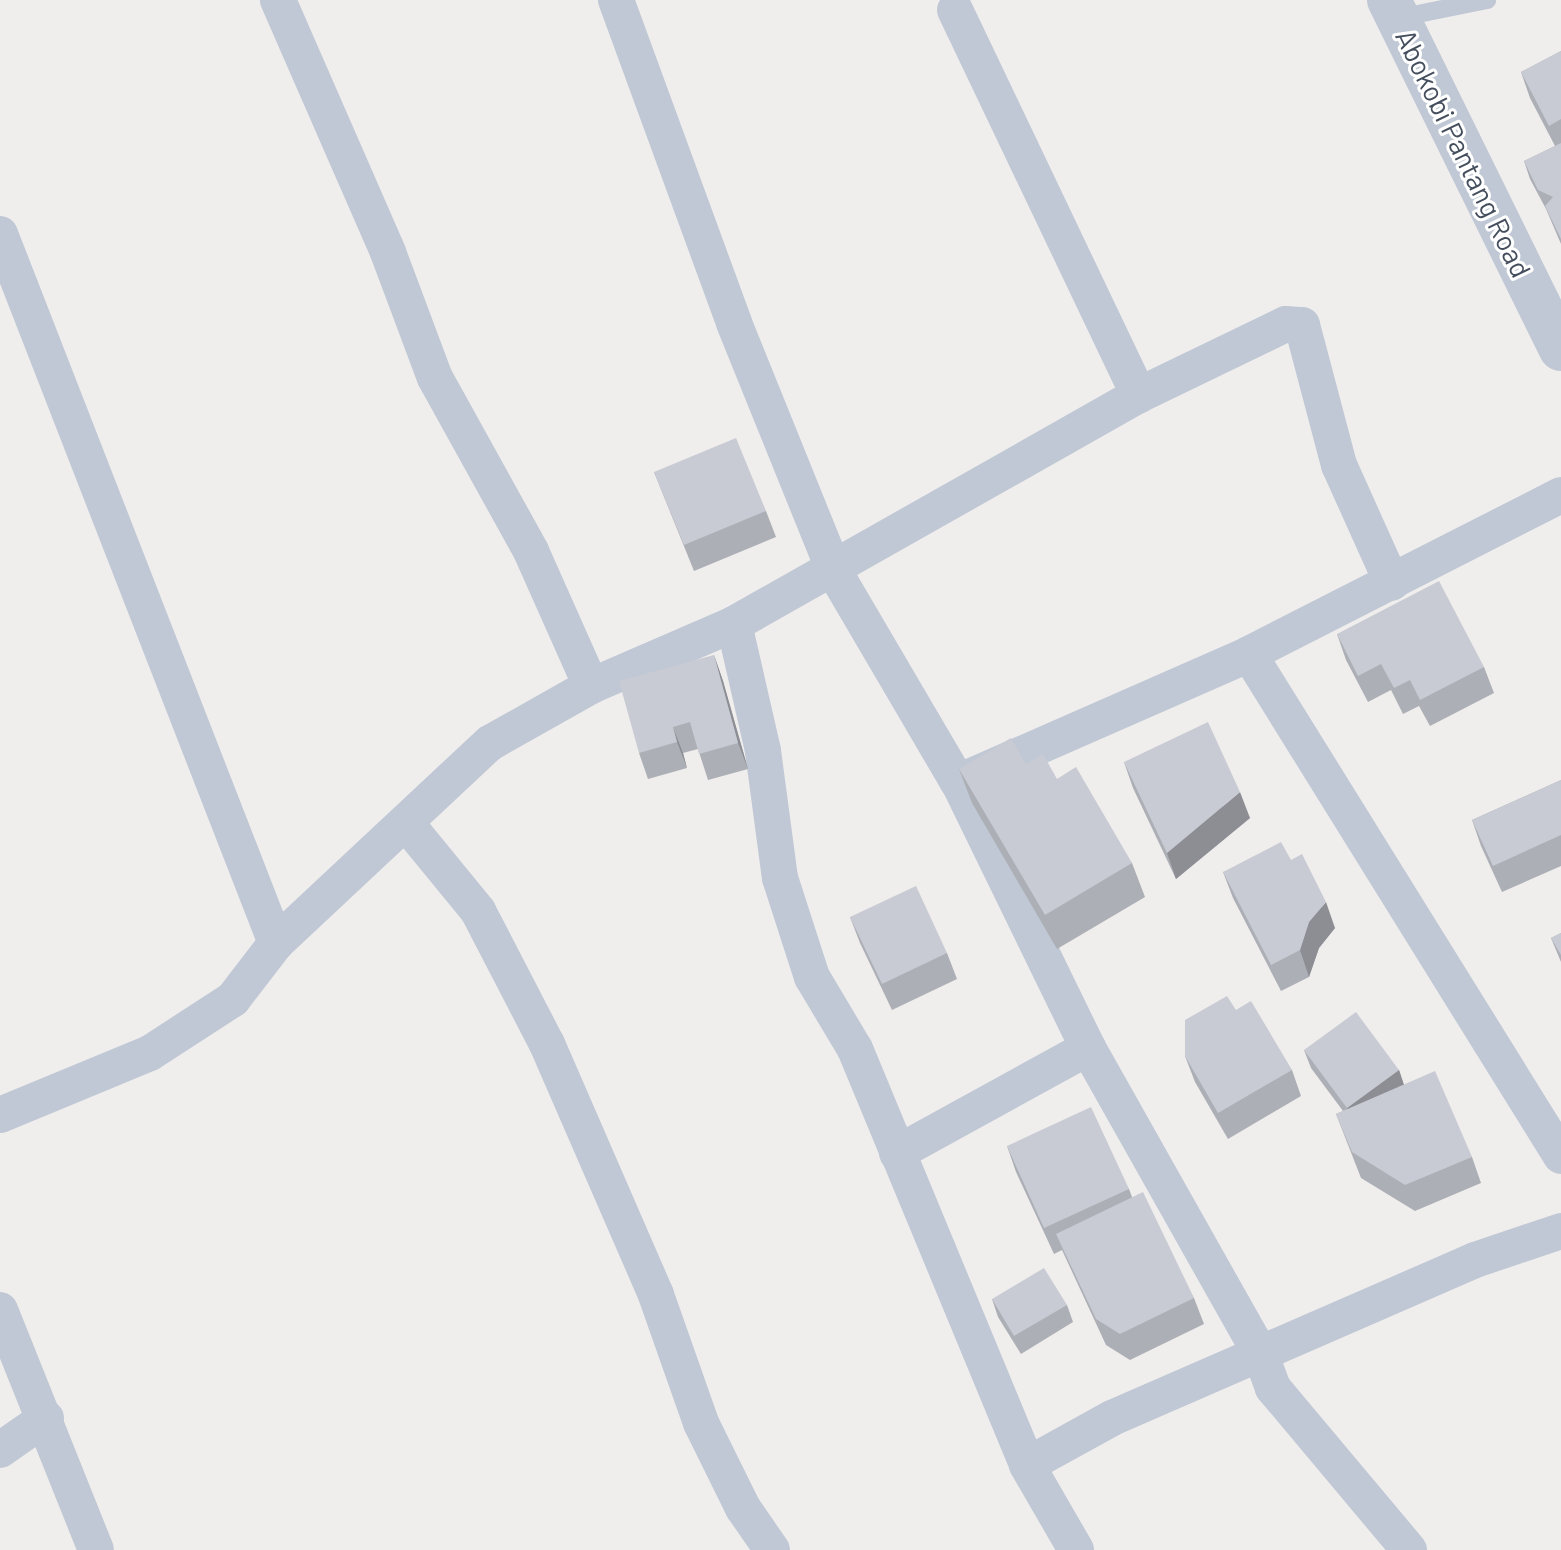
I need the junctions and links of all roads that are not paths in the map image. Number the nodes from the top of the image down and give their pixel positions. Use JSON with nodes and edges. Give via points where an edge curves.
{"nodes":[{"id":1,"x":278,"y":0,"type":"edge"},
{"id":2,"x":616,"y":0,"type":"edge"},
{"id":3,"x":1487,"y":0,"type":"edge"},
{"id":4,"x":1394,"y":9,"type":"edge"},
{"id":5,"x":955,"y":10,"type":"dead end"},
{"id":6,"x":0,"y":234,"type":"edge"},
{"id":7,"x":1561,"y":349,"type":"edge"},
{"id":8,"x":1139,"y":395,"type":"junction"},
{"id":9,"x":1561,"y":495,"type":"edge"},
{"id":10,"x":834,"y":571,"type":"junction"},
{"id":11,"x":1392,"y":583,"type":"junction"},
{"id":12,"x":734,"y":624,"type":"junction"},
{"id":13,"x":1249,"y":654,"type":"junction"},
{"id":14,"x":591,"y":686,"type":"junction"},
{"id":15,"x":958,"y":782,"type":"junction"},
{"id":16,"x":406,"y":823,"type":"junction"},
{"id":17,"x":276,"y":943,"type":"junction"},
{"id":18,"x":1088,"y":1048,"type":"junction"},
{"id":19,"x":0,"y":1115,"type":"edge"},
{"id":20,"x":897,"y":1153,"type":"junction"},
{"id":21,"x":1561,"y":1156,"type":"edge"},
{"id":22,"x":1561,"y":1231,"type":"edge"},
{"id":23,"x":0,"y":1310,"type":"edge"},
{"id":24,"x":1261,"y":1355,"type":"junction"},
{"id":25,"x":46,"y":1418,"type":"junction"},
{"id":26,"x":0,"y":1450,"type":"edge"},
{"id":27,"x":1027,"y":1465,"type":"junction"},
{"id":28,"x":96,"y":1550,"type":"edge"},
{"id":29,"x":772,"y":1550,"type":"edge"},
{"id":30,"x":1076,"y":1550,"type":"edge"},
{"id":31,"x":1409,"y":1550,"type":"edge"}],
"edges":[{"from":1,"to":14,"type":"street","via":[[388,252],[435,378],[531,551]]},
{"from":2,"to":10,"type":"street","via":[[734,323]]},
{"from":3,"to":4,"type":"lane"},
{"from":4,"to":7,"type":"street","name":"Abokobi Pantang Road"},
{"from":5,"to":8,"type":"street"},
{"from":6,"to":17,"type":"street"},
{"from":8,"to":10,"type":"street"},
{"from":8,"to":11,"type":"street","via":[[1286,324],[1302,325],[1339,465]]},
{"from":9,"to":11,"type":"street"},
{"from":10,"to":12,"type":"street"},
{"from":10,"to":15,"type":"street"},
{"from":11,"to":13,"type":"street"},
{"from":12,"to":14,"type":"street"},
{"from":12,"to":20,"type":"street","via":[[763,751],[780,878],[812,977],[855,1049]]},
{"from":13,"to":15,"type":"street"},
{"from":13,"to":21,"type":"street"},
{"from":14,"to":16,"type":"street","via":[[490,743]]},
{"from":15,"to":18,"type":"street"},
{"from":16,"to":17,"type":"street"},
{"from":16,"to":29,"type":"street","via":[[478,911],[547,1044],[656,1295],[701,1423],[743,1508]]},
{"from":17,"to":19,"type":"street","via":[[233,999],[150,1053]]},
{"from":18,"to":20,"type":"street"},
{"from":18,"to":24,"type":"street"},
{"from":20,"to":27,"type":"street"},
{"from":22,"to":24,"type":"street","via":[[1475,1260]]},
{"from":23,"to":25,"type":"street"},
{"from":24,"to":27,"type":"street","via":[[1112,1418]]},
{"from":24,"to":31,"type":"street","via":[[1285,1408],[1372,1501]]},
{"from":25,"to":26,"type":"street"},
{"from":25,"to":28,"type":"street"},
{"from":27,"to":30,"type":"street"}]}
